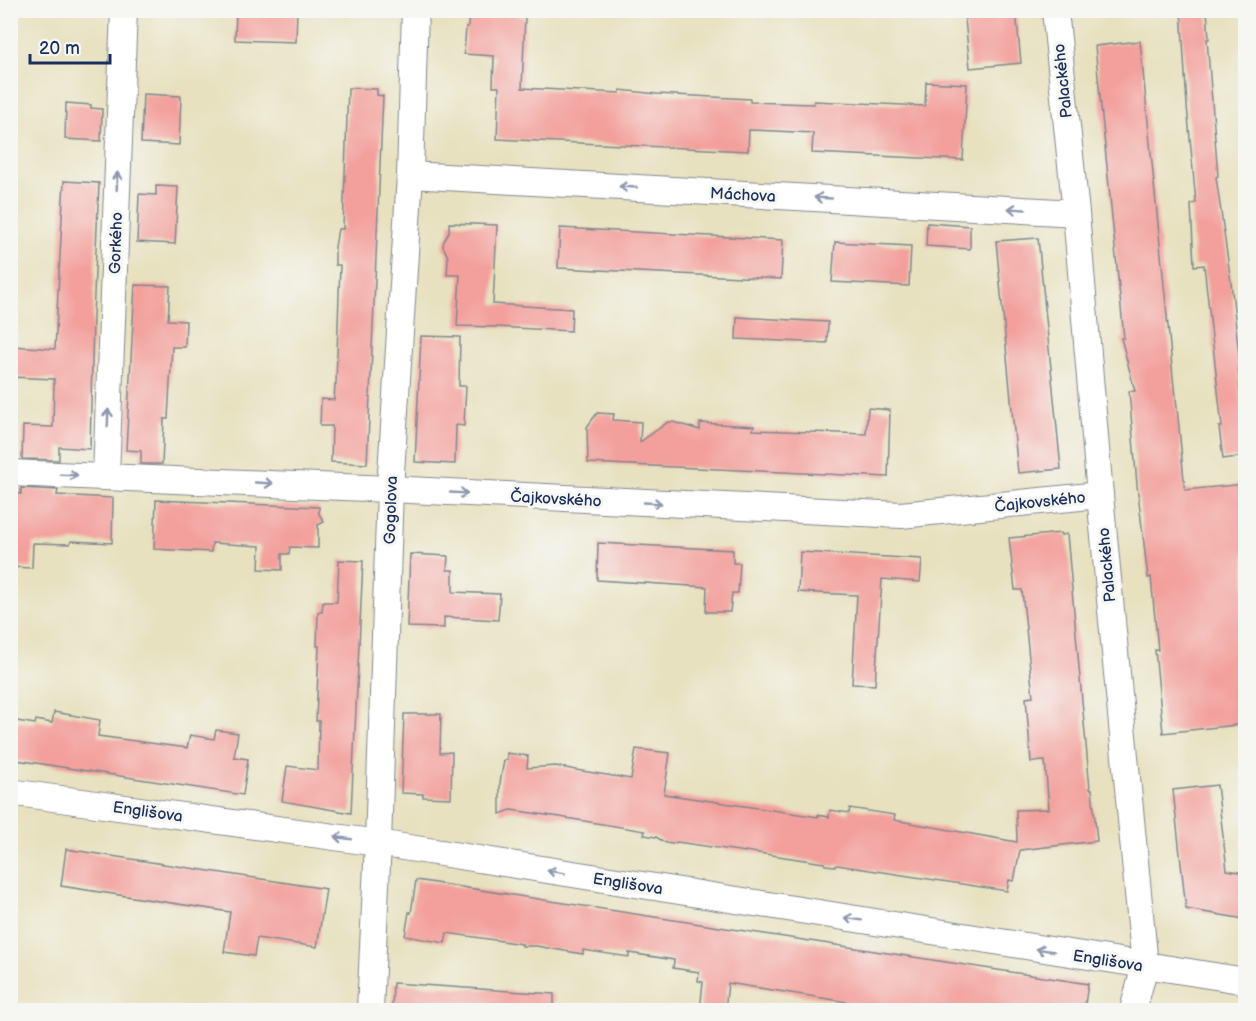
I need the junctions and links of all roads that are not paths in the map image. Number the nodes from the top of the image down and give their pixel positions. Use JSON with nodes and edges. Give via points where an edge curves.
{"nodes":[{"id":1,"x":124,"y":10,"type":"edge"},
{"id":2,"x":415,"y":10,"type":"edge"},
{"id":3,"x":1055,"y":10,"type":"edge"},
{"id":4,"x":410,"y":175,"type":"junction"},
{"id":5,"x":1076,"y":213,"type":"junction"},
{"id":6,"x":10,"y":473,"type":"edge"},
{"id":7,"x":106,"y":476,"type":"junction"},
{"id":8,"x":390,"y":489,"type":"junction"},
{"id":9,"x":1100,"y":495,"type":"junction"},
{"id":10,"x":10,"y":792,"type":"edge"},
{"id":11,"x":378,"y":843,"type":"junction"},
{"id":12,"x":1144,"y":966,"type":"junction"},
{"id":13,"x":1245,"y":981,"type":"edge"},
{"id":14,"x":370,"y":1011,"type":"edge"},
{"id":15,"x":1133,"y":1011,"type":"edge"}],
"edges":[{"from":7,"to":1,"type":"street","name":"Gorkého","one_way":true},
{"from":2,"to":4,"type":"street","name":"Gogolova"},
{"from":3,"to":5,"type":"street","name":"Palackého"},
{"from":5,"to":4,"type":"street","name":"Máchova","one_way":true},
{"from":4,"to":8,"type":"street","name":"Gogolova"},
{"from":5,"to":9,"type":"street","name":"Palackého"},
{"from":6,"to":7,"type":"street","name":"Čajkovského","one_way":true},
{"from":7,"to":8,"type":"street","name":"Čajkovského","one_way":true},
{"from":8,"to":9,"type":"street","name":"Čajkovského","one_way":true,"via":[[901,515]]},
{"from":8,"to":11,"type":"street","name":"Gogolova"},
{"from":9,"to":12,"type":"street","name":"Palackého"},
{"from":11,"to":10,"type":"street","name":"Englišova","one_way":true},
{"from":12,"to":11,"type":"street","name":"Englišova","one_way":true},
{"from":11,"to":14,"type":"street","name":"Gogolova"},
{"from":12,"to":13,"type":"street","name":"Englišova"},
{"from":12,"to":15,"type":"street","name":"Palackého"}]}
